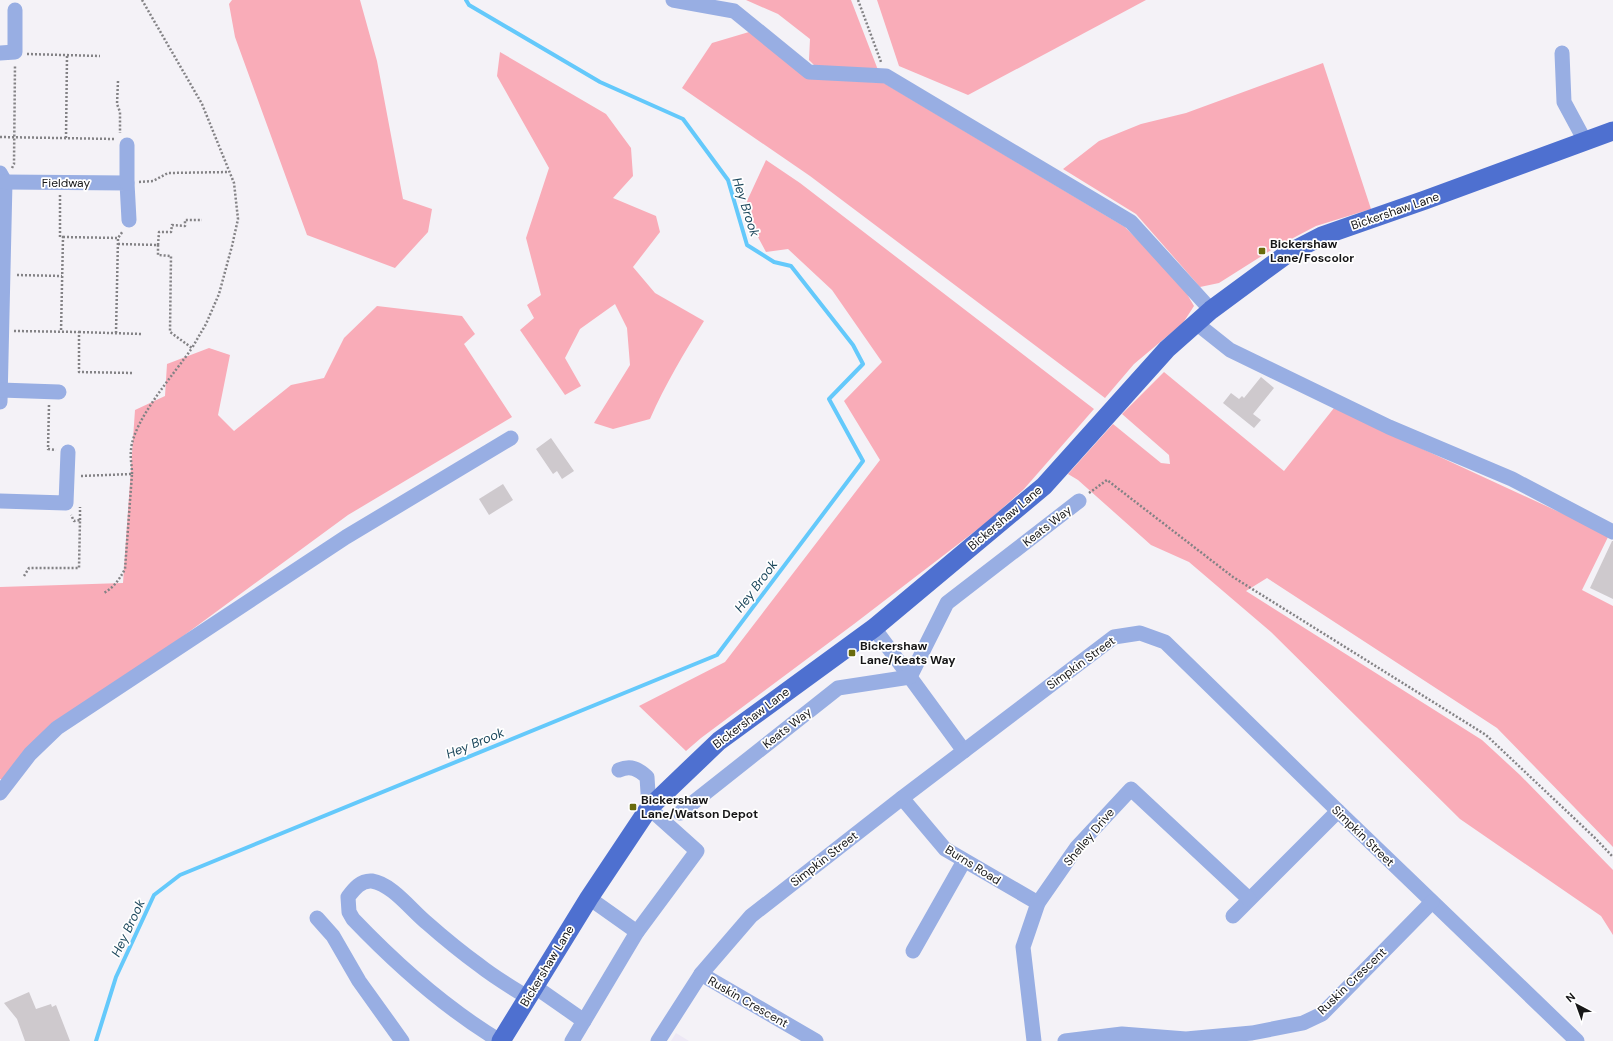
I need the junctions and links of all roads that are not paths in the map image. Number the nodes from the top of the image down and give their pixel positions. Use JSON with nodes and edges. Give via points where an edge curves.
{"nodes":[{"id":1,"x":673,"y":0,"type":"edge"},
{"id":2,"x":16,"y":10,"type":"dead end"},
{"id":3,"x":1562,"y":52,"type":"dead end"},
{"id":4,"x":0,"y":53,"type":"edge"},
{"id":5,"x":1613,"y":132,"type":"edge"},
{"id":6,"x":1585,"y":141,"type":"junction"},
{"id":7,"x":127,"y":145,"type":"dead end"},
{"id":8,"x":2,"y":178,"type":"edge"},
{"id":9,"x":127,"y":183,"type":"junction"},
{"id":10,"x":129,"y":220,"type":"road end"},
{"id":11,"x":2,"y":259,"type":"edge"},
{"id":12,"x":1211,"y":310,"type":"junction"},
{"id":13,"x":1196,"y":323,"type":"junction"},
{"id":14,"x":0,"y":390,"type":"edge"},
{"id":15,"x":54,"y":392,"type":"road end"},
{"id":16,"x":0,"y":402,"type":"edge"},
{"id":17,"x":511,"y":438,"type":"dead end"},
{"id":18,"x":68,"y":452,"type":"road end"},
{"id":19,"x":0,"y":501,"type":"edge"},
{"id":20,"x":1078,"y":501,"type":"road end"},
{"id":21,"x":1613,"y":532,"type":"edge"},
{"id":22,"x":874,"y":628,"type":"junction"},
{"id":23,"x":910,"y":677,"type":"junction"},
{"id":24,"x":964,"y":751,"type":"junction"},
{"id":25,"x":619,"y":770,"type":"dead end"},
{"id":26,"x":0,"y":793,"type":"edge"},
{"id":27,"x":902,"y":798,"type":"junction"},
{"id":28,"x":649,"y":808,"type":"junction"},
{"id":29,"x":1338,"y":811,"type":"junction"},
{"id":30,"x":680,"y":813,"type":"dead end"},
{"id":31,"x":964,"y":861,"type":"junction"},
{"id":32,"x":589,"y":898,"type":"junction"},
{"id":33,"x":1249,"y":900,"type":"junction"},
{"id":34,"x":1432,"y":902,"type":"junction"},
{"id":35,"x":1038,"y":903,"type":"junction"},
{"id":36,"x":1233,"y":916,"type":"dead end"},
{"id":37,"x":317,"y":918,"type":"dead end"},
{"id":38,"x":637,"y":932,"type":"junction"},
{"id":39,"x":913,"y":951,"type":"dead end"},
{"id":40,"x":701,"y":974,"type":"junction"},
{"id":41,"x":530,"y":992,"type":"junction"},
{"id":42,"x":584,"y":1021,"type":"junction"},
{"id":43,"x":1253,"y":1037,"type":"edge"},
{"id":44,"x":1161,"y":1040,"type":"edge"},
{"id":45,"x":1575,"y":1040,"type":"edge"},
{"id":46,"x":402,"y":1041,"type":"edge"},
{"id":47,"x":500,"y":1041,"type":"edge"},
{"id":48,"x":572,"y":1041,"type":"edge"},
{"id":49,"x":658,"y":1041,"type":"edge"},
{"id":50,"x":816,"y":1041,"type":"edge"},
{"id":51,"x":1034,"y":1041,"type":"edge"},
{"id":52,"x":1065,"y":1041,"type":"edge"}],
"edges":[{"from":1,"to":12,"type":"street","via":[[734,10],[809,72],[886,76],[1131,222]]},
{"from":2,"to":4,"type":"street","via":[[15,52]]},
{"from":3,"to":6,"type":"street","via":[[1564,102]]},
{"from":5,"to":6,"type":"main road","name":"Bickershaw Lane"},
{"from":6,"to":12,"type":"main road","name":"Bickershaw Lane","via":[[1322,236],[1287,254]]},
{"from":7,"to":9,"type":"street"},
{"from":8,"to":9,"type":"street","name":"Fieldway","via":[[60,183]]},
{"from":8,"to":11,"type":"street"},
{"from":9,"to":10,"type":"street"},
{"from":11,"to":14,"type":"street"},
{"from":12,"to":13,"type":"main road","name":"Bickershaw Lane"},
{"from":13,"to":21,"type":"street","via":[[1230,350],[1390,427],[1512,479]]},
{"from":13,"to":22,"type":"main road","name":"Bickershaw Lane","via":[[1166,349],[1044,486]]},
{"from":14,"to":15,"type":"street"},
{"from":14,"to":16,"type":"street"},
{"from":17,"to":26,"type":"street","via":[[346,537],[57,728],[30,754]]},
{"from":18,"to":19,"type":"street","via":[[73,504]]},
{"from":20,"to":23,"type":"street","name":"Keats Way","via":[[947,604]]},
{"from":22,"to":23,"type":"street"},
{"from":22,"to":28,"type":"main road","name":"Bickershaw Lane","via":[[719,740]]},
{"from":23,"to":24,"type":"street"},
{"from":23,"to":30,"type":"street","name":"Keats Way","via":[[838,688]]},
{"from":24,"to":27,"type":"street","name":"Simpkin Street"},
{"from":24,"to":29,"type":"street","name":"Simpkin Street","via":[[1114,637],[1140,632],[1165,642]]},
{"from":25,"to":28,"type":"street","via":[[626,767],[638,769],[647,777]]},
{"from":27,"to":31,"type":"street","name":"Burns Road","via":[[945,849]]},
{"from":27,"to":40,"type":"street","name":"Simpkin Street","via":[[751,916]]},
{"from":28,"to":32,"type":"main road","name":"Bickershaw Lane"},
{"from":28,"to":38,"type":"street","via":[[697,851]]},
{"from":29,"to":33,"type":"street"},
{"from":29,"to":34,"type":"street","name":"Simpkin Street"},
{"from":31,"to":35,"type":"street","name":"Burns Road"},
{"from":31,"to":39,"type":"street"},
{"from":32,"to":38,"type":"street"},
{"from":32,"to":41,"type":"main road","name":"Bickershaw Lane"},
{"from":33,"to":35,"type":"street","name":"Shelley Drive","via":[[1131,789],[1077,847]]},
{"from":33,"to":36,"type":"street"},
{"from":34,"to":43,"type":"street","name":"Ruskin Crescent","via":[[1322,1014],[1303,1023]]},
{"from":34,"to":45,"type":"street","name":"Simpkin Street"},
{"from":35,"to":51,"type":"street","name":"Shelley Drive","via":[[1023,947]]},
{"from":37,"to":46,"type":"street","via":[[333,936],[359,981]]},
{"from":38,"to":42,"type":"street"},
{"from":40,"to":49,"type":"street","name":"Simpkin Street"},
{"from":40,"to":50,"type":"street","name":"Ruskin Crescent"},
{"from":41,"to":42,"type":"street"},
{"from":41,"to":47,"type":"main road","name":"Bickershaw Lane"},
{"from":41,"to":47,"type":"street","via":[[479,966],[385,887],[372,881],[364,882],[348,897],[349,912],[354,919],[399,964],[448,1006]]},
{"from":42,"to":48,"type":"street"},
{"from":43,"to":44,"type":"street","name":"Ruskin Crescent"},
{"from":44,"to":52,"type":"street","name":"Ruskin Crescent","via":[[1122,1034]]}]}
